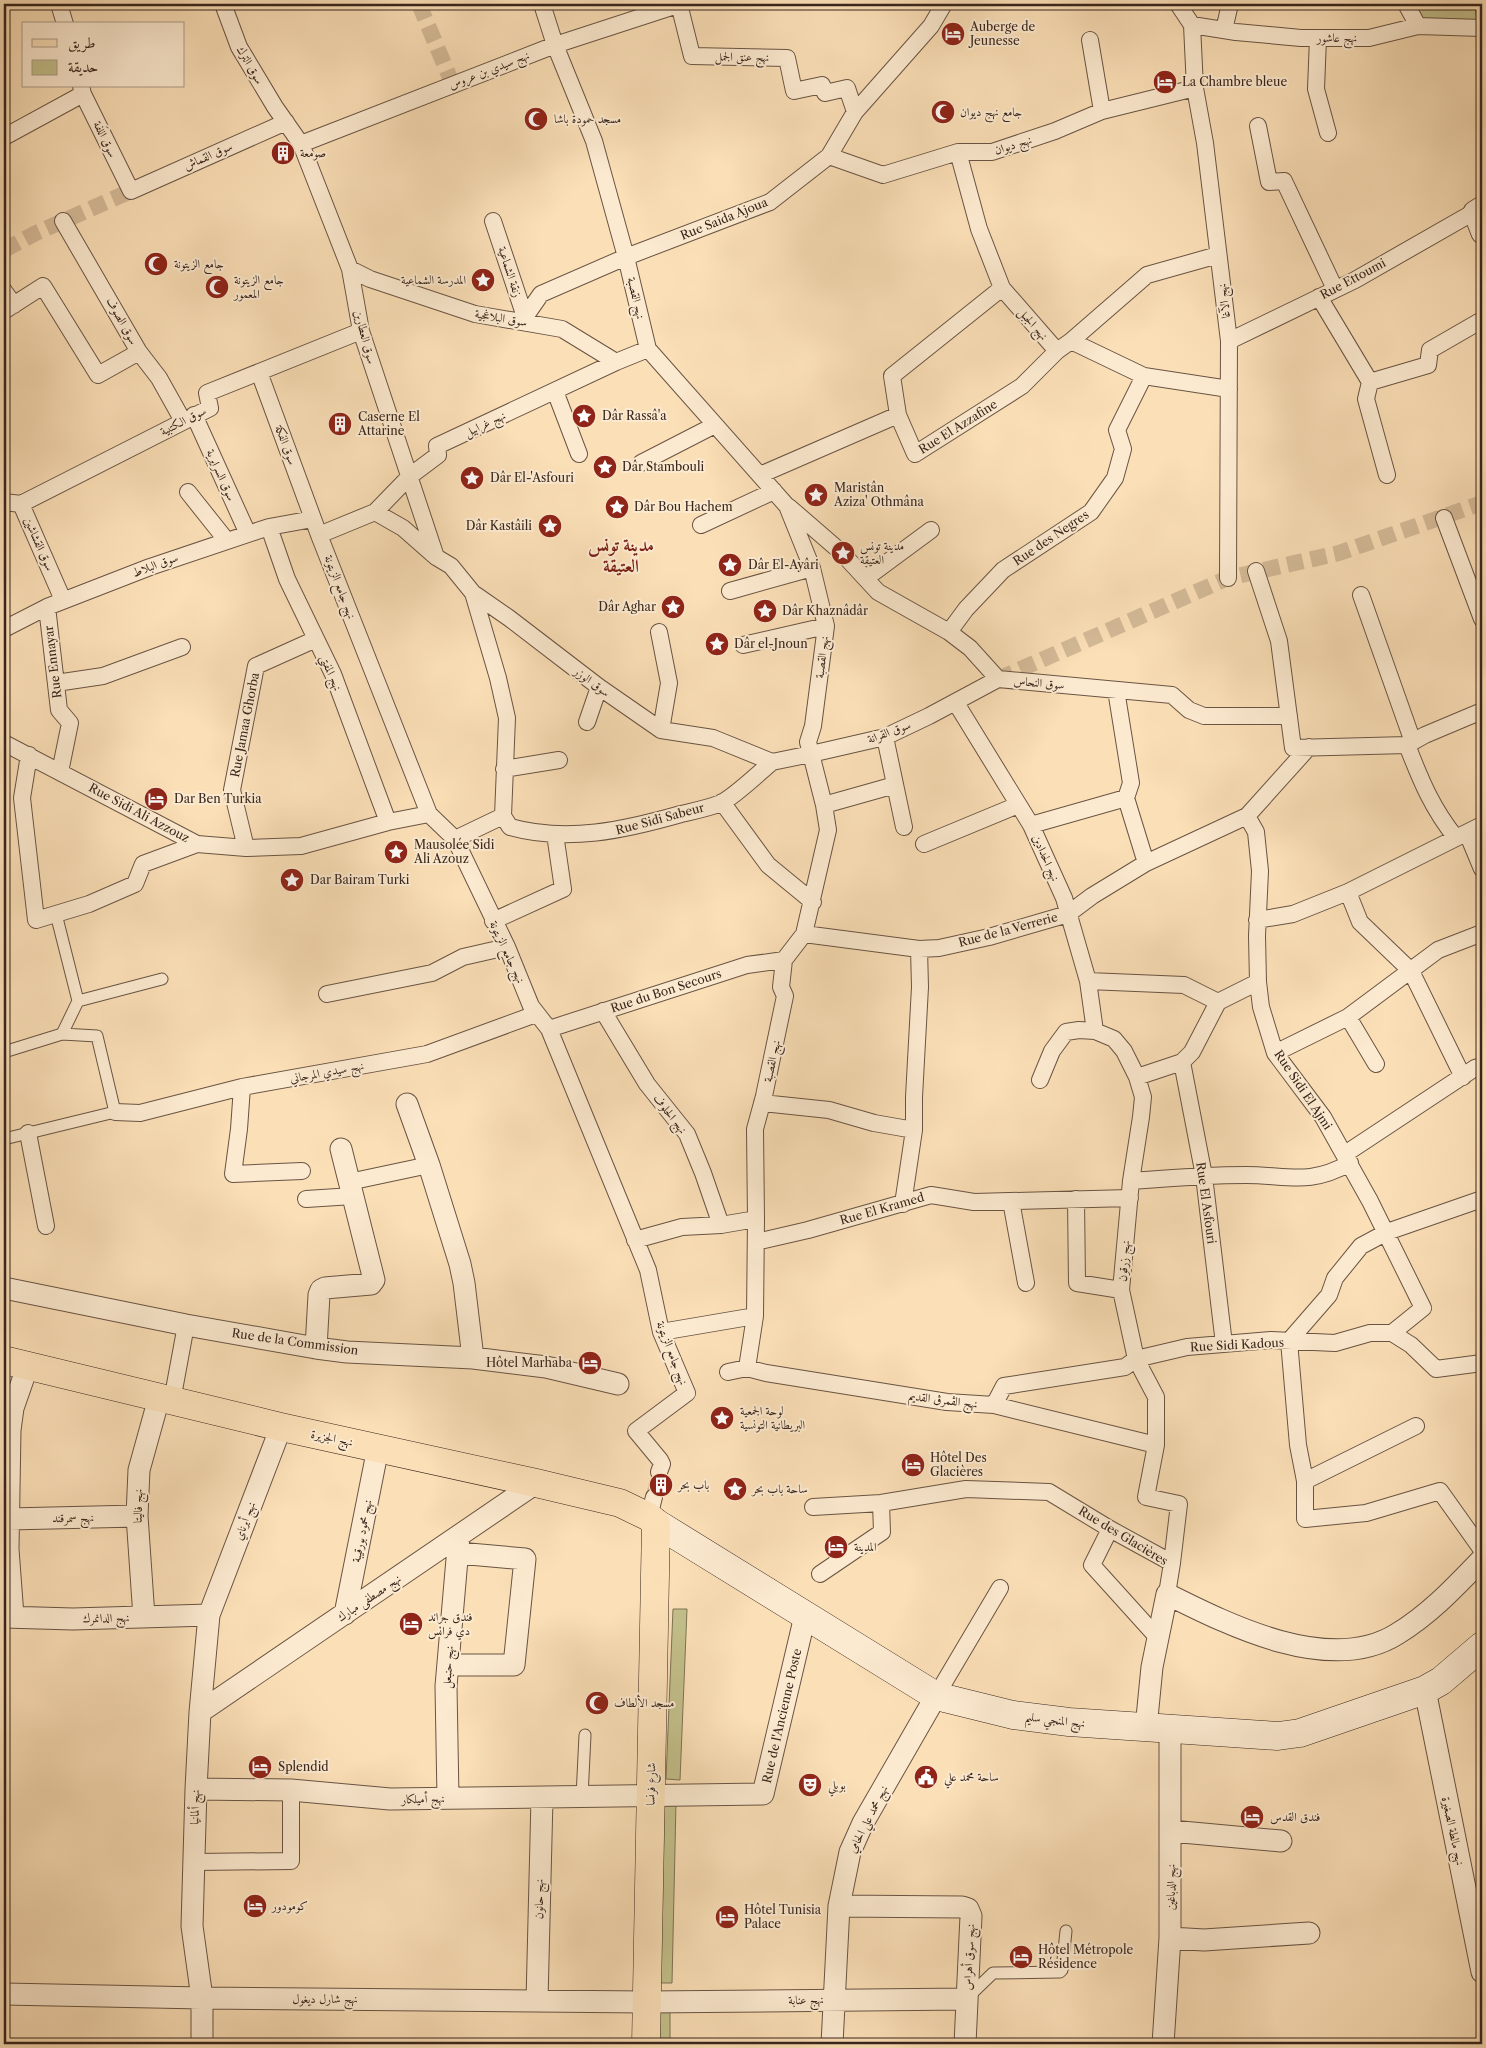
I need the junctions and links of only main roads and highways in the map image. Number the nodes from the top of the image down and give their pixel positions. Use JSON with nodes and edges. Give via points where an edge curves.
{"nodes":[{"id":1,"x":16,"y":1363,"type":"edge"},
{"id":2,"x":653,"y":1512,"type":"junction"},
{"id":3,"x":1482,"y":1646,"type":"edge"},
{"id":4,"x":646,"y":2044,"type":"edge"}],
"edges":[{"from":1,"to":2,"type":"main road","name":"نهج الجزيرة","via":[[281,1427],[536,1482]]},
{"from":2,"to":3,"type":"main road","name":"نهج المنجي سليم","via":[[805,1616],[936,1696],[1013,1715],[1263,1736],[1300,1733],[1425,1690]]},
{"from":2,"to":4,"type":"main road","name":"شارع فرنسا"}]}
